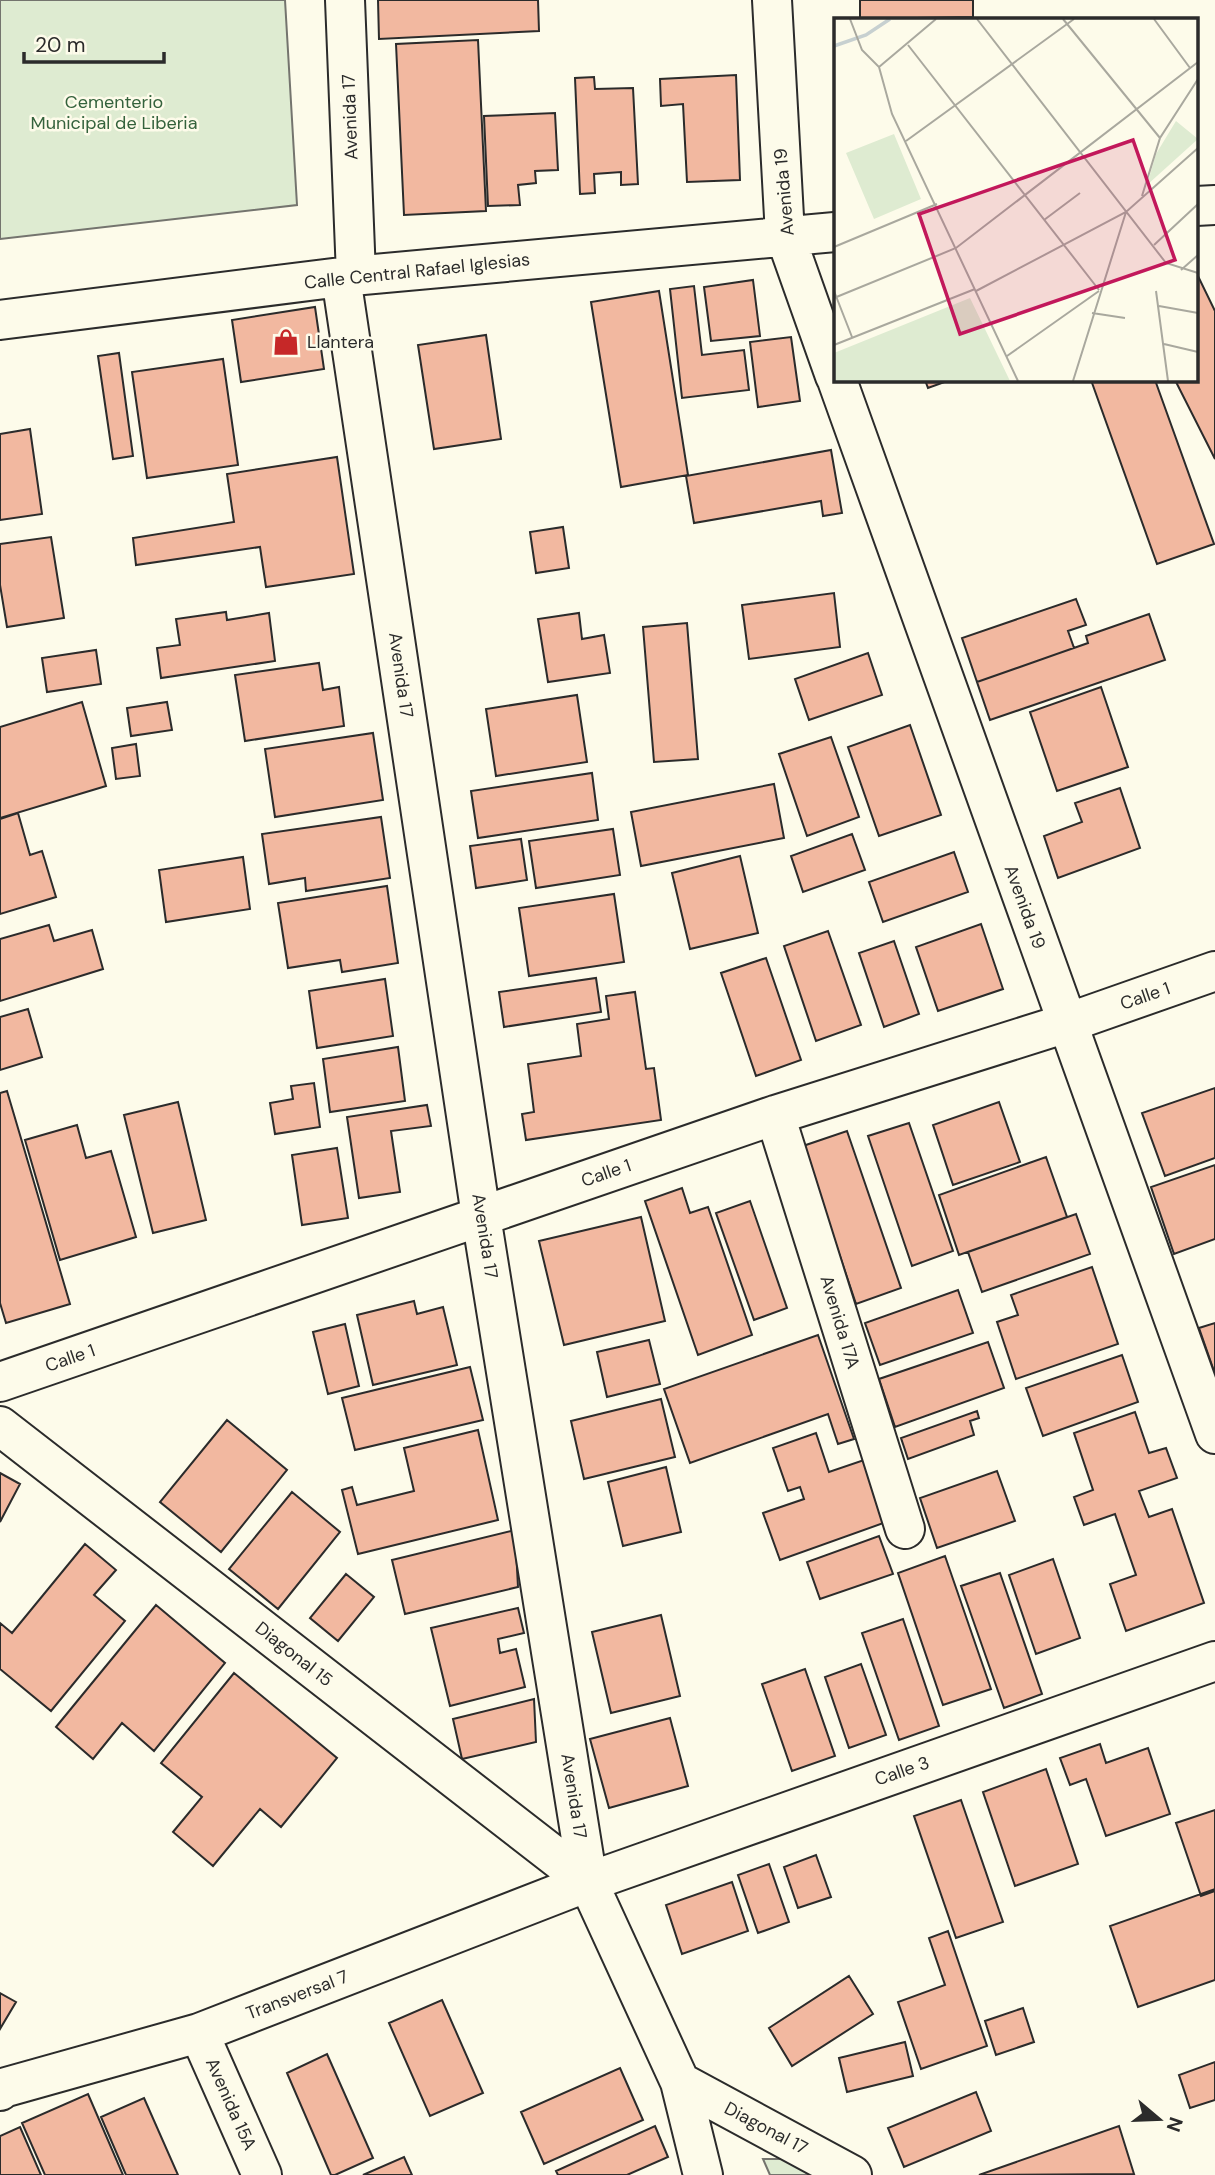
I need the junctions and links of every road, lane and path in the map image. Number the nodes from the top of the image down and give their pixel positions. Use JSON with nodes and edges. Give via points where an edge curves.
{"nodes":[{"id":1,"x":345,"y":0,"type":"edge"},
{"id":2,"x":772,"y":0,"type":"edge"},
{"id":3,"x":834,"y":232,"type":"edge"},
{"id":4,"x":785,"y":235,"type":"junction"},
{"id":5,"x":349,"y":276,"type":"junction"},
{"id":6,"x":0,"y":320,"type":"edge"},
{"id":7,"x":834,"y":372,"type":"edge"},
{"id":8,"x":837,"y":382,"type":"edge"},
{"id":9,"x":1215,"y":971,"type":"edge"},
{"id":10,"x":1066,"y":1023,"type":"junction"},
{"id":11,"x":775,"y":1115,"type":"junction"},
{"id":12,"x":481,"y":1216,"type":"junction"},
{"id":13,"x":0,"y":1382,"type":"edge"},
{"id":14,"x":0,"y":1426,"type":"edge"},
{"id":15,"x":1215,"y":1434,"type":"edge"},
{"id":16,"x":905,"y":1529,"type":"dead end"},
{"id":17,"x":1215,"y":1661,"type":"edge"},
{"id":18,"x":588,"y":1882,"type":"junction"},
{"id":19,"x":199,"y":2033,"type":"junction"},
{"id":20,"x":680,"y":2082,"type":"junction"},
{"id":21,"x":0,"y":2091,"type":"edge"},
{"id":22,"x":262,"y":2175,"type":"edge"},
{"id":23,"x":703,"y":2175,"type":"edge"},
{"id":24,"x":852,"y":2175,"type":"edge"}],
"edges":[{"from":1,"to":5,"type":"street","name":"Avenida 17"},
{"from":2,"to":4,"type":"street","name":"Avenida 19"},
{"from":3,"to":4,"type":"street","name":"Calle Central Rafael Iglesias"},
{"from":4,"to":5,"type":"street","name":"Calle Central Rafael Iglesias"},
{"from":4,"to":7,"type":"street","name":"Avenida 19"},
{"from":5,"to":6,"type":"street","name":"Calle Central Rafael Iglesias"},
{"from":5,"to":12,"type":"street","name":"Avenida 17"},
{"from":8,"to":10,"type":"street","name":"Avenida 19"},
{"from":9,"to":10,"type":"street","name":"Calle 1"},
{"from":10,"to":11,"type":"street","name":"Calle 1"},
{"from":10,"to":15,"type":"street","name":"Avenida 19"},
{"from":11,"to":12,"type":"street","name":"Calle 1"},
{"from":11,"to":16,"type":"street","name":"Avenida 17A"},
{"from":12,"to":13,"type":"street","name":"Calle 1"},
{"from":12,"to":18,"type":"street","name":"Avenida 17"},
{"from":14,"to":18,"type":"street","name":"Diagonal 15"},
{"from":17,"to":18,"type":"street","name":"Calle 3"},
{"from":18,"to":19,"type":"street","name":"Transversal 7"},
{"from":18,"to":20,"type":"street","name":"Avenida 17"},
{"from":19,"to":21,"type":"street","name":"Transversal 7"},
{"from":19,"to":22,"type":"street","name":"Avenida 15A"},
{"from":20,"to":23,"type":"street","name":"Avenida 17"},
{"from":20,"to":24,"type":"street","name":"Diagonal 17"}]}
